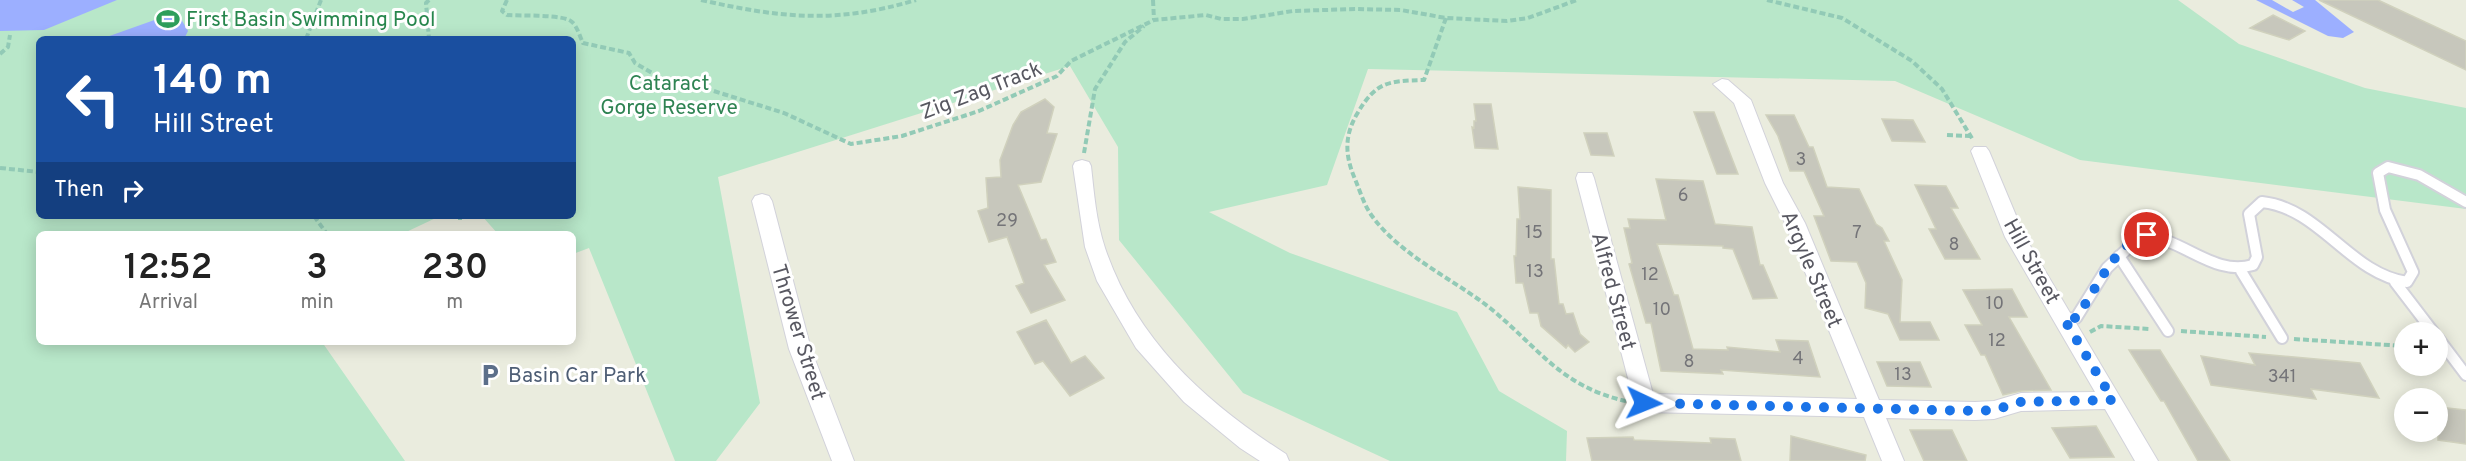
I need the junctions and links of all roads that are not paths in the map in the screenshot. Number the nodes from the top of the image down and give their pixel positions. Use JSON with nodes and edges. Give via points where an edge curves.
{"nodes":[{"id":1,"x":1722,"y":84,"type":"dead end"},
{"id":2,"x":1976,"y":144,"type":"road end"},
{"id":3,"x":1082,"y":166,"type":"road end"},
{"id":4,"x":1585,"y":178,"type":"dead end"},
{"id":5,"x":762,"y":201,"type":"dead end"},
{"id":6,"x":2466,"y":202,"type":"edge"},
{"id":7,"x":2119,"y":256,"type":"junction"},
{"id":8,"x":2241,"y":271,"type":"junction"},
{"id":9,"x":2395,"y":282,"type":"junction"},
{"id":10,"x":2064,"y":319,"type":"junction"},
{"id":11,"x":2426,"y":322,"type":"edge"},
{"id":12,"x":2168,"y":331,"type":"road end"},
{"id":13,"x":2282,"y":338,"type":"dead end"},
{"id":14,"x":2448,"y":351,"type":"edge"},
{"id":15,"x":2466,"y":375,"type":"edge"},
{"id":16,"x":2113,"y":400,"type":"junction"},
{"id":17,"x":1871,"y":409,"type":"junction"},
{"id":18,"x":843,"y":461,"type":"edge"},
{"id":19,"x":1278,"y":461,"type":"edge"},
{"id":20,"x":1893,"y":461,"type":"edge"},
{"id":21,"x":2147,"y":461,"type":"edge"}],
"edges":[{"from":1,"to":17,"type":"street","name":"Argyle Street","via":[[1742,100]]},
{"from":2,"to":10,"type":"street","name":"Hill Street","via":[[2015,237]]},
{"from":3,"to":19,"type":"street","via":[[1086,211],[1096,249],[1123,312],[1172,378],[1195,401]]},
{"from":4,"to":17,"type":"street","name":"Alfred Street","via":[[1644,403]]},
{"from":5,"to":18,"type":"street","name":"Thrower Street","via":[[800,349]]},
{"from":6,"to":9,"type":"lane","via":[[2413,173],[2395,168],[2380,171],[2385,210],[2413,272],[2407,282]]},
{"from":7,"to":8,"type":"lane","via":[[2141,236],[2155,236]]},
{"from":7,"to":10,"type":"lane","via":[[2093,287],[2076,318]]},
{"from":7,"to":12,"type":"lane"},
{"from":8,"to":9,"type":"lane","via":[[2256,261],[2249,213],[2260,202],[2270,202],[2304,217],[2366,268]]},
{"from":8,"to":13,"type":"lane"},
{"from":9,"to":11,"type":"lane"},
{"from":10,"to":16,"type":"street","name":"Hill Street"},
{"from":14,"to":15,"type":"lane"},
{"from":16,"to":17,"type":"street","via":[[2021,402],[1975,411]]},
{"from":16,"to":21,"type":"street","name":"Hill Street"},
{"from":17,"to":20,"type":"street","name":"Argyle Street"}]}
